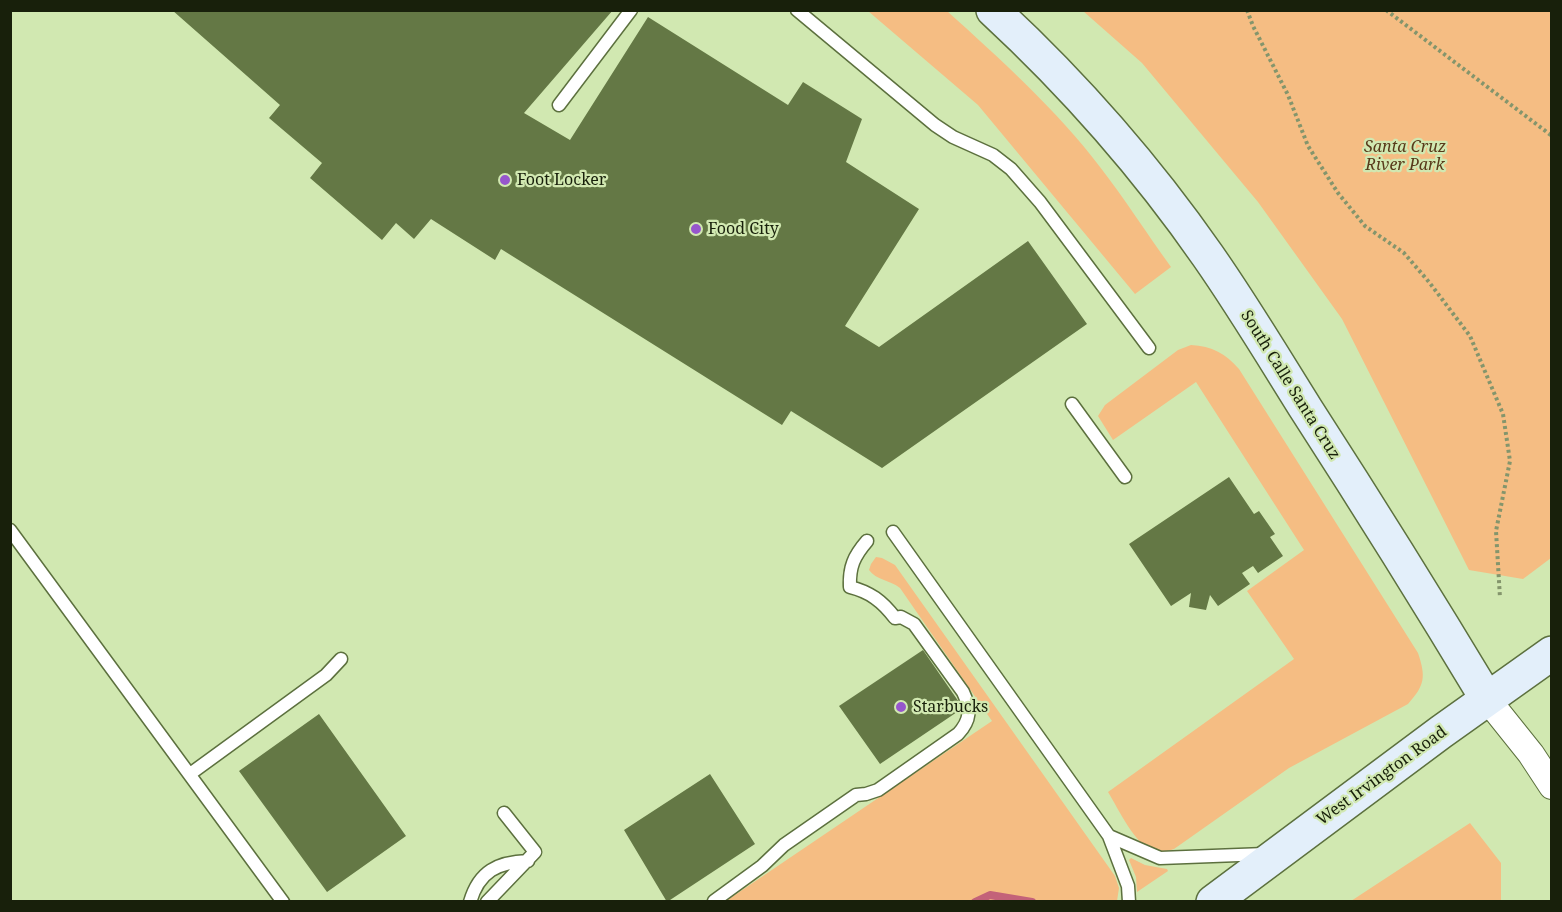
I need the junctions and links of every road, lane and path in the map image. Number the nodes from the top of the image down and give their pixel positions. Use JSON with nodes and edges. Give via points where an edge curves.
{"nodes":[{"id":1,"x":631,"y":10,"type":"edge"},
{"id":2,"x":797,"y":10,"type":"edge"},
{"id":3,"x":993,"y":10,"type":"edge"},
{"id":4,"x":1247,"y":10,"type":"edge"},
{"id":5,"x":1386,"y":10,"type":"edge"},
{"id":6,"x":559,"y":105,"type":"dead end"},
{"id":7,"x":1551,"y":136,"type":"edge"},
{"id":8,"x":1149,"y":348,"type":"dead end"},
{"id":9,"x":1072,"y":404,"type":"dead end"},
{"id":10,"x":1125,"y":477,"type":"dead end"},
{"id":11,"x":10,"y":530,"type":"edge"},
{"id":12,"x":893,"y":532,"type":"dead end"},
{"id":13,"x":867,"y":540,"type":"dead end"},
{"id":14,"x":1500,"y":598,"type":"dead end"},
{"id":15,"x":1551,"y":653,"type":"edge"},
{"id":16,"x":341,"y":658,"type":"dead end"},
{"id":17,"x":1486,"y":699,"type":"junction"},
{"id":18,"x":190,"y":774,"type":"junction"},
{"id":19,"x":1551,"y":786,"type":"edge"},
{"id":20,"x":504,"y":813,"type":"dead end"},
{"id":21,"x":1109,"y":836,"type":"junction"},
{"id":22,"x":1277,"y":854,"type":"junction"},
{"id":23,"x":532,"y":856,"type":"junction"},
{"id":24,"x":714,"y":901,"type":"edge"},
{"id":25,"x":283,"y":902,"type":"edge"},
{"id":26,"x":470,"y":902,"type":"edge"},
{"id":27,"x":487,"y":902,"type":"edge"},
{"id":28,"x":1129,"y":902,"type":"edge"},
{"id":29,"x":1213,"y":902,"type":"edge"}],
"edges":[{"from":1,"to":6,"type":"lane"},
{"from":2,"to":8,"type":"lane","via":[[935,125],[993,155],[1011,169]]},
{"from":3,"to":17,"type":"street","name":"South Calle Santa Cruz","via":[[1097,116],[1194,236]]},
{"from":4,"to":14,"type":"path","via":[[1308,146],[1338,193],[1365,226],[1404,253],[1470,336],[1503,414],[1510,461],[1496,531]]},
{"from":5,"to":7,"type":"path"},
{"from":9,"to":10,"type":"lane"},
{"from":11,"to":18,"type":"lane"},
{"from":12,"to":21,"type":"lane"},
{"from":13,"to":24,"type":"lane","via":[[852,562],[850,588],[865,591],[879,599],[894,618],[914,624],[963,692],[970,714],[966,725],[878,790],[856,795],[784,845]]},
{"from":15,"to":17,"type":"street","name":"West Irvington Road"},
{"from":16,"to":18,"type":"lane","via":[[326,675]]},
{"from":17,"to":19,"type":"street","name":"South Calle Santa Cruz"},
{"from":17,"to":22,"type":"street","name":"West Irvington Road"},
{"from":18,"to":25,"type":"lane"},
{"from":20,"to":23,"type":"lane"},
{"from":21,"to":22,"type":"lane","via":[[1160,858]]},
{"from":21,"to":28,"type":"lane","via":[[1128,886]]},
{"from":22,"to":29,"type":"street","name":"West Irvington Road"},
{"from":23,"to":26,"type":"lane","via":[[506,862],[485,874],[474,886]]},
{"from":23,"to":27,"type":"lane"}]}
